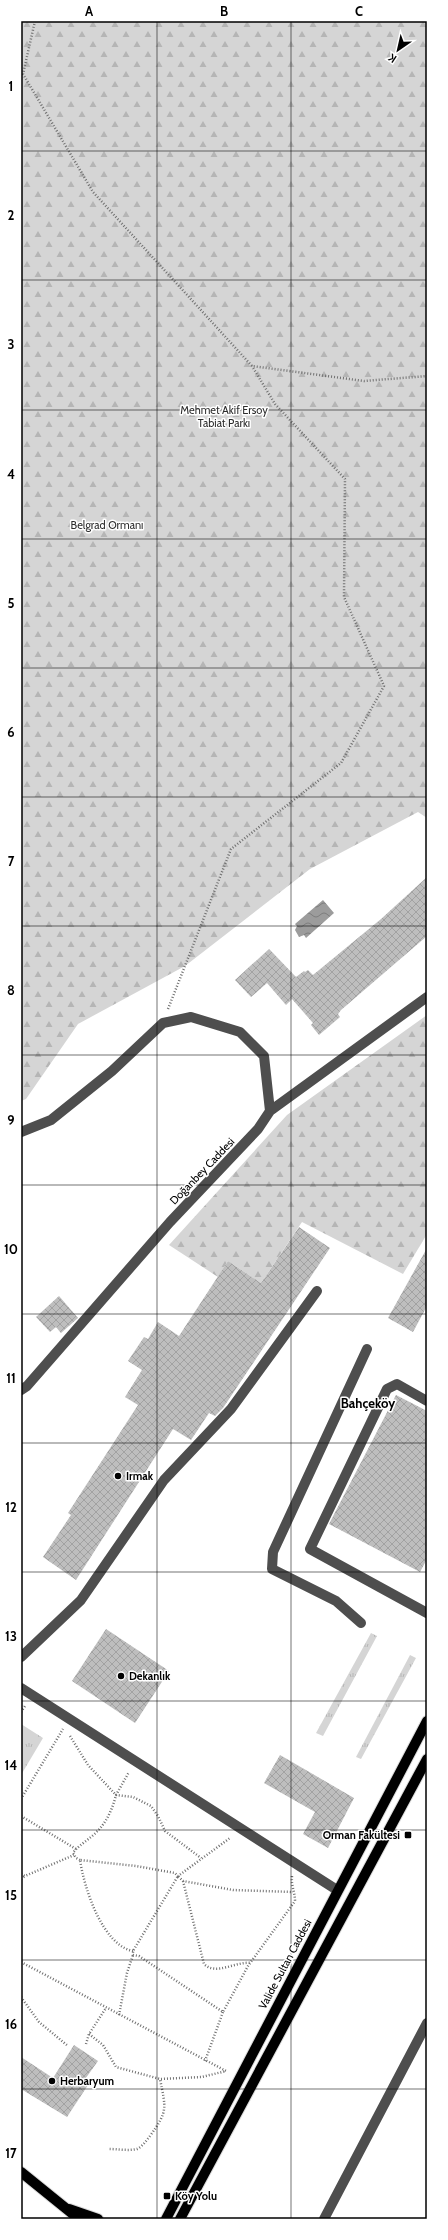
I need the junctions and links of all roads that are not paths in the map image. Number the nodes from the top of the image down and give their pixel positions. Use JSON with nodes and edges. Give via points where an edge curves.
{"nodes":[{"id":1,"x":427,"y":997,"type":"edge"},
{"id":2,"x":270,"y":1111,"type":"junction"},
{"id":3,"x":21,"y":1132,"type":"edge"},
{"id":4,"x":317,"y":1291,"type":"dead end"},
{"id":5,"x":367,"y":1349,"type":"dead end"},
{"id":6,"x":21,"y":1390,"type":"edge"},
{"id":7,"x":427,"y":1401,"type":"edge"},
{"id":8,"x":427,"y":1614,"type":"edge"},
{"id":9,"x":361,"y":1623,"type":"dead end"},
{"id":10,"x":21,"y":1657,"type":"edge"},
{"id":11,"x":21,"y":1688,"type":"edge"},
{"id":12,"x":427,"y":1721,"type":"edge"},
{"id":13,"x":427,"y":1760,"type":"edge"},
{"id":14,"x":337,"y":1890,"type":"junction"},
{"id":15,"x":352,"y":1897,"type":"junction"},
{"id":16,"x":427,"y":2023,"type":"edge"},
{"id":17,"x":21,"y":2172,"type":"edge"},
{"id":18,"x":65,"y":2207,"type":"junction"},
{"id":19,"x":79,"y":2219,"type":"edge"},
{"id":20,"x":98,"y":2219,"type":"edge"},
{"id":21,"x":166,"y":2219,"type":"edge"},
{"id":22,"x":180,"y":2219,"type":"edge"},
{"id":23,"x":324,"y":2219,"type":"edge"}],
"edges":[{"from":1,"to":2,"type":"street","name":"Doğanbey Caddesi"},
{"from":2,"to":3,"type":"street","via":[[264,1056],[240,1032],[191,1018],[163,1023],[112,1071],[51,1120]]},
{"from":2,"to":6,"type":"street","name":"Doğanbey Caddesi","via":[[258,1129],[170,1222]]},
{"from":4,"to":10,"type":"street","via":[[231,1408],[164,1480],[81,1600]]},
{"from":5,"to":9,"type":"street","via":[[273,1552],[272,1569],[336,1601]]},
{"from":7,"to":8,"type":"street","via":[[397,1384],[387,1389],[310,1549]]},
{"from":11,"to":14,"type":"street"},
{"from":12,"to":14,"type":"main road","name":"Valide Sultan Caddesi"},
{"from":13,"to":15,"type":"main road"},
{"from":14,"to":15,"type":"main road"},
{"from":14,"to":21,"type":"main road","name":"Valide Sultan Caddesi"},
{"from":15,"to":22,"type":"main road"},
{"from":16,"to":23,"type":"street"},
{"from":17,"to":18,"type":"main road"},
{"from":18,"to":19,"type":"main road"},
{"from":18,"to":20,"type":"main road"}]}
